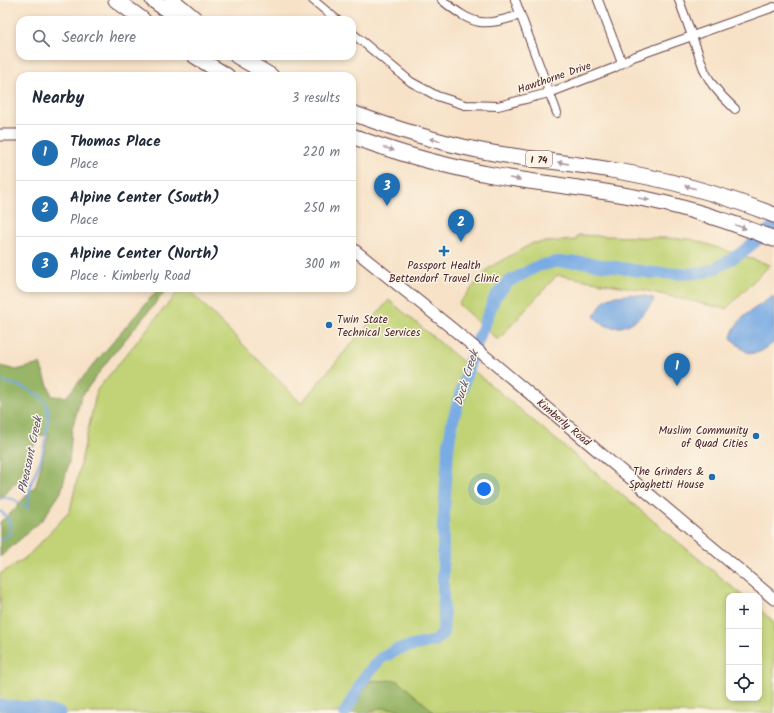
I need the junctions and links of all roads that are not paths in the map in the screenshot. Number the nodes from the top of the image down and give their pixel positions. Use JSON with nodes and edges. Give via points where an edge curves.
{"nodes":[{"id":1,"x":116,"y":0,"type":"edge"},
{"id":2,"x":153,"y":0,"type":"edge"},
{"id":3,"x":172,"y":0,"type":"edge"},
{"id":4,"x":313,"y":0,"type":"edge"},
{"id":5,"x":442,"y":0,"type":"edge"},
{"id":6,"x":515,"y":0,"type":"edge"},
{"id":7,"x":598,"y":0,"type":"edge"},
{"id":8,"x":679,"y":0,"type":"edge"},
{"id":9,"x":774,"y":7,"type":"edge"},
{"id":10,"x":520,"y":15,"type":"junction"},
{"id":11,"x":138,"y":16,"type":"edge"},
{"id":12,"x":175,"y":16,"type":"edge"},
{"id":13,"x":191,"y":16,"type":"edge"},
{"id":14,"x":332,"y":16,"type":"edge"},
{"id":15,"x":356,"y":36,"type":"edge"},
{"id":16,"x":693,"y":36,"type":"junction"},
{"id":17,"x":201,"y":60,"type":"edge"},
{"id":18,"x":243,"y":60,"type":"edge"},
{"id":19,"x":622,"y":63,"type":"junction"},
{"id":20,"x":220,"y":72,"type":"edge"},
{"id":21,"x":264,"y":72,"type":"edge"},
{"id":22,"x":549,"y":93,"type":"junction"},
{"id":23,"x":735,"y":109,"type":"dead end"},
{"id":24,"x":557,"y":113,"type":"dead end"},
{"id":25,"x":356,"y":114,"type":"edge"},
{"id":26,"x":0,"y":135,"type":"edge"},
{"id":27,"x":16,"y":135,"type":"edge"},
{"id":28,"x":356,"y":137,"type":"edge"},
{"id":29,"x":774,"y":215,"type":"edge"},
{"id":30,"x":774,"y":239,"type":"edge"},
{"id":31,"x":356,"y":251,"type":"edge"},
{"id":32,"x":774,"y":599,"type":"edge"}],
"edges":[{"from":1,"to":11,"type":"highway"},
{"from":2,"to":12,"type":"highway"},
{"from":3,"to":13,"type":"highway"},
{"from":4,"to":14,"type":"street"},
{"from":5,"to":10,"type":"street","via":[[469,19],[484,23]]},
{"from":6,"to":10,"type":"street"},
{"from":7,"to":19,"type":"street"},
{"from":8,"to":16,"type":"street"},
{"from":9,"to":16,"type":"street","name":"Hawthorne Drive"},
{"from":10,"to":22,"type":"street"},
{"from":15,"to":22,"type":"street","name":"Hawthorne Drive","via":[[411,82],[437,96],[465,105],[498,106]]},
{"from":16,"to":19,"type":"street","name":"Hawthorne Drive"},
{"from":16,"to":23,"type":"street","via":[[705,72]]},
{"from":17,"to":20,"type":"highway"},
{"from":18,"to":21,"type":"highway"},
{"from":19,"to":22,"type":"street","name":"Hawthorne Drive"},
{"from":22,"to":24,"type":"street"},
{"from":29,"to":25,"type":"highway","number":"I 74","one_way":true,"via":[[728,197],[656,178],[477,150],[397,129]]},
{"from":26,"to":27,"type":"main road"},
{"from":28,"to":30,"type":"highway","number":"I 74","one_way":true,"via":[[465,170],[652,200]]},
{"from":31,"to":32,"type":"main road","name":"Kimberly Road","via":[[495,364]]}]}
